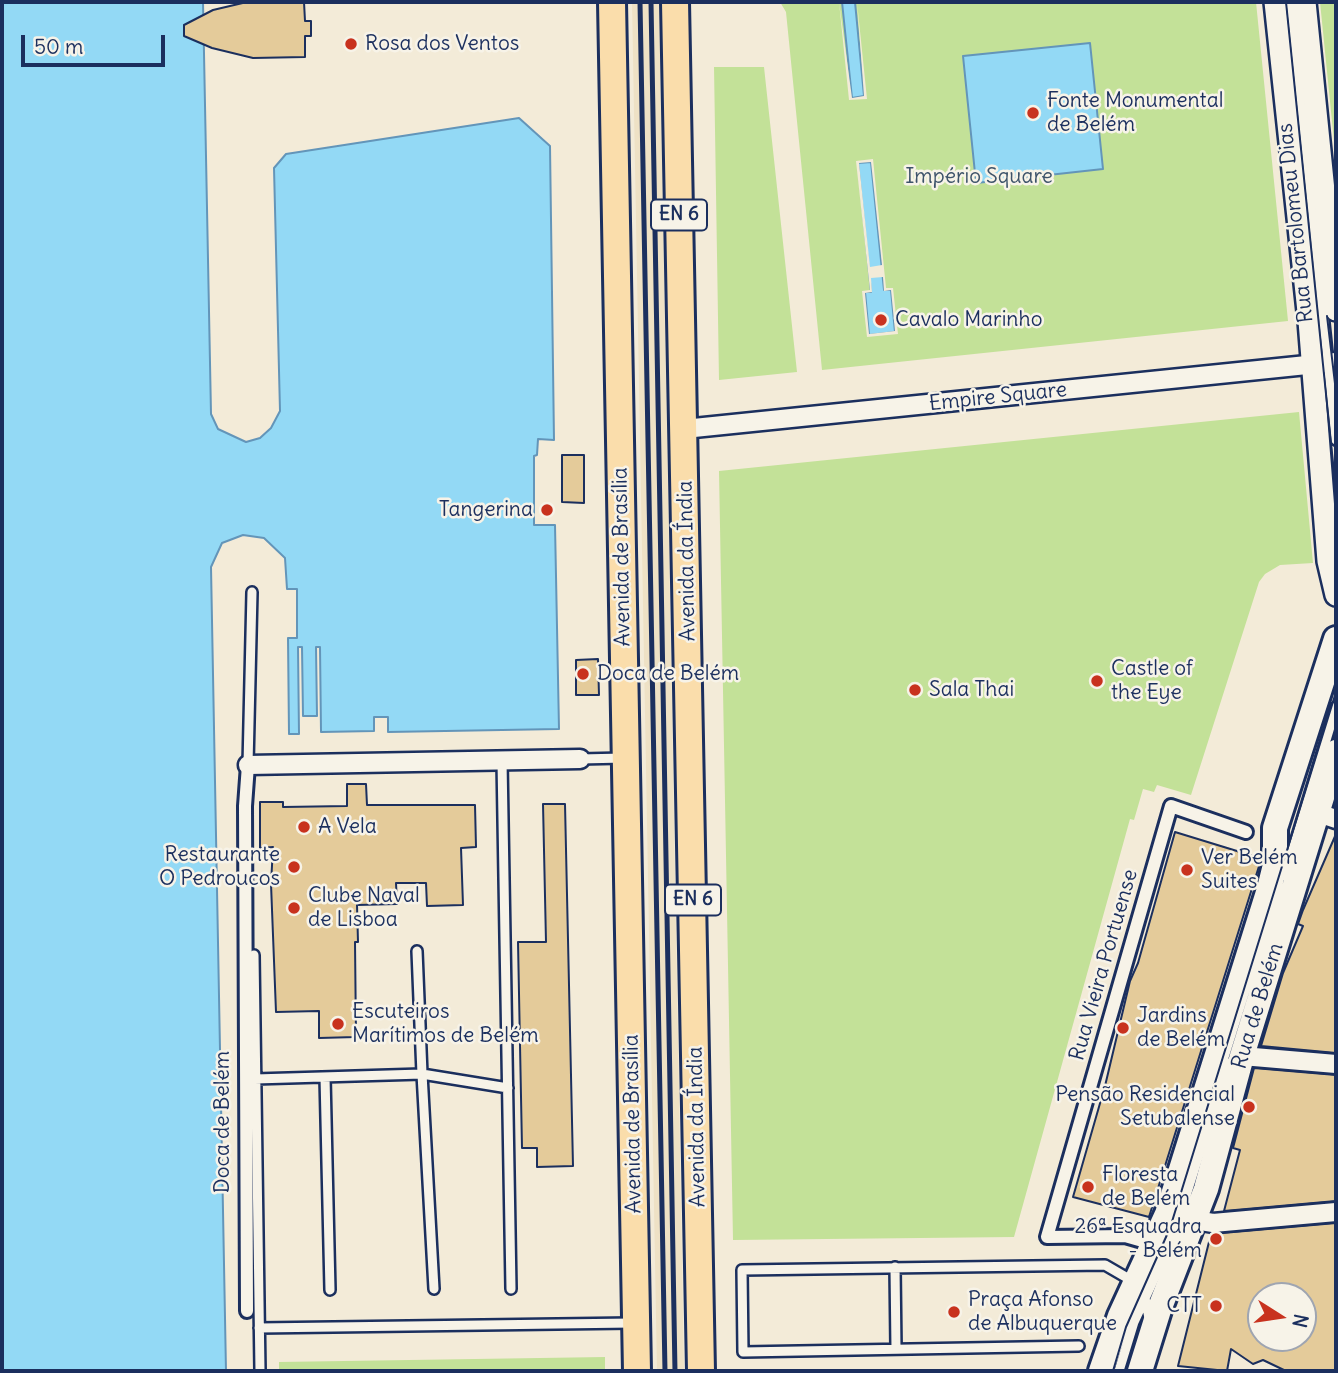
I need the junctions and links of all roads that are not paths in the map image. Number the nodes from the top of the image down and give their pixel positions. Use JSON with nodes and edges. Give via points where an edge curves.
{"nodes":[{"id":1,"x":612,"y":2,"type":"edge"},
{"id":2,"x":675,"y":2,"type":"edge"},
{"id":3,"x":1275,"y":2,"type":"edge"},
{"id":4,"x":1291,"y":2,"type":"edge"},
{"id":5,"x":1305,"y":2,"type":"edge"},
{"id":6,"x":1336,"y":310,"type":"edge"},
{"id":7,"x":1325,"y":363,"type":"edge"},
{"id":8,"x":684,"y":429,"type":"junction"},
{"id":9,"x":1336,"y":440,"type":"edge"},
{"id":10,"x":1335,"y":586,"type":"edge"},
{"id":11,"x":252,"y":592,"type":"dead end"},
{"id":12,"x":1336,"y":631,"type":"edge"},
{"id":13,"x":1336,"y":639,"type":"edge"},
{"id":14,"x":1326,"y":668,"type":"junction"},
{"id":15,"x":1336,"y":707,"type":"edge"},
{"id":16,"x":1336,"y":752,"type":"edge"},
{"id":17,"x":626,"y":758,"type":"junction"},
{"id":18,"x":580,"y":759,"type":"joint"},
{"id":19,"x":502,"y":761,"type":"junction"},
{"id":20,"x":248,"y":765,"type":"junction"},
{"id":21,"x":1327,"y":816,"type":"edge"},
{"id":22,"x":1246,"y":832,"type":"dead end"},
{"id":23,"x":1295,"y":841,"type":"junction"},
{"id":24,"x":1276,"y":887,"type":"junction"},
{"id":25,"x":417,"y":951,"type":"dead end"},
{"id":26,"x":254,"y":955,"type":"dead end"},
{"id":27,"x":1237,"y":1054,"type":"junction"},
{"id":28,"x":1336,"y":1064,"type":"edge"},
{"id":29,"x":422,"y":1074,"type":"junction"},
{"id":30,"x":325,"y":1077,"type":"junction"},
{"id":31,"x":255,"y":1079,"type":"junction"},
{"id":32,"x":508,"y":1088,"type":"junction"},
{"id":33,"x":1336,"y":1212,"type":"edge"},
{"id":34,"x":1195,"y":1220,"type":"junction"},
{"id":35,"x":1161,"y":1252,"type":"junction"},
{"id":36,"x":895,"y":1267,"type":"junction"},
{"id":37,"x":434,"y":1289,"type":"dead end"},
{"id":38,"x":511,"y":1289,"type":"dead end"},
{"id":39,"x":330,"y":1290,"type":"dead end"},
{"id":40,"x":1140,"y":1291,"type":"junction"},
{"id":41,"x":247,"y":1311,"type":"dead end"},
{"id":42,"x":637,"y":1322,"type":"junction"},
{"id":43,"x":259,"y":1328,"type":"junction"},
{"id":44,"x":1079,"y":1346,"type":"dead end"},
{"id":45,"x":896,"y":1349,"type":"junction"},
{"id":46,"x":1142,"y":1369,"type":"edge"},
{"id":47,"x":260,"y":1371,"type":"edge"},
{"id":48,"x":637,"y":1371,"type":"edge"},
{"id":49,"x":701,"y":1371,"type":"edge"},
{"id":50,"x":1101,"y":1371,"type":"edge"},
{"id":51,"x":1119,"y":1371,"type":"edge"}],
"edges":[{"from":1,"to":17,"type":"main road","name":"Avenida de Brasília"},
{"from":2,"to":8,"type":"main road","name":"Avenida da Índia","number":"EN 6"},
{"from":3,"to":7,"type":"street"},
{"from":4,"to":7,"type":"lane","name":"Rua Bartolomeu Dias"},
{"from":5,"to":6,"type":"street"},
{"from":7,"to":8,"type":"street","name":"Empire Square"},
{"from":7,"to":9,"type":"lane","name":"Rua Bartolomeu Dias"},
{"from":7,"to":10,"type":"street"},
{"from":8,"to":49,"type":"main road","name":"Avenida da Índia","number":"EN 6"},
{"from":11,"to":20,"type":"lane","name":"Doca de Belém"},
{"from":12,"to":14,"type":"street"},
{"from":13,"to":14,"type":"main road","name":"Rua de Belém"},
{"from":14,"to":24,"type":"main road","name":"Rua de Belém","via":[[1275,828]]},
{"from":15,"to":23,"type":"lane","name":"Rua de Belém"},
{"from":16,"to":21,"type":"main road","name":"Rua de Belém"},
{"from":17,"to":18,"type":"lane"},
{"from":17,"to":42,"type":"main road","name":"Avenida de Brasília"},
{"from":18,"to":19,"type":"street"},
{"from":19,"to":20,"type":"street"},
{"from":19,"to":32,"type":"lane"},
{"from":20,"to":41,"type":"street","name":"Doca de Belém"},
{"from":21,"to":27,"type":"main road","name":"Rua de Belém"},
{"from":22,"to":35,"type":"street","name":"Rua Vieira Portuense","via":[[1171,806],[1047,1237],[1125,1236]]},
{"from":23,"to":24,"type":"lane","name":"Rua de Belém"},
{"from":23,"to":24,"type":"lane","name":"Rua de Belém"},
{"from":24,"to":35,"type":"main road","name":"Rua de Belém","via":[[1167,1214]]},
{"from":25,"to":29,"type":"lane"},
{"from":26,"to":31,"type":"lane","name":"Doca de Belém"},
{"from":27,"to":28,"type":"street"},
{"from":27,"to":34,"type":"main road","name":"Rua de Belém"},
{"from":27,"to":35,"type":"lane","name":"Rua de Belém"},
{"from":29,"to":30,"type":"lane"},
{"from":29,"to":32,"type":"lane"},
{"from":29,"to":37,"type":"lane"},
{"from":30,"to":31,"type":"lane"},
{"from":30,"to":39,"type":"lane"},
{"from":31,"to":43,"type":"lane","name":"Doca de Belém"},
{"from":32,"to":38,"type":"lane"},
{"from":33,"to":34,"type":"street","via":[[1213,1223]]},
{"from":34,"to":35,"type":"main road","name":"Rua de Belém"},
{"from":35,"to":40,"type":"main road"},
{"from":35,"to":46,"type":"main road"},
{"from":36,"to":40,"type":"lane","via":[[1089,1263],[1116,1269]]},
{"from":36,"to":45,"type":"lane"},
{"from":36,"to":45,"type":"lane","via":[[742,1270],[743,1352]]},
{"from":40,"to":46,"type":"lane","via":[[1149,1318]]},
{"from":40,"to":50,"type":"main road","via":[[1112,1335]]},
{"from":40,"to":51,"type":"lane"},
{"from":42,"to":43,"type":"lane"},
{"from":42,"to":48,"type":"main road","name":"Avenida de Brasília"},
{"from":43,"to":47,"type":"lane","name":"Doca de Belém"},
{"from":44,"to":45,"type":"lane"}]}
